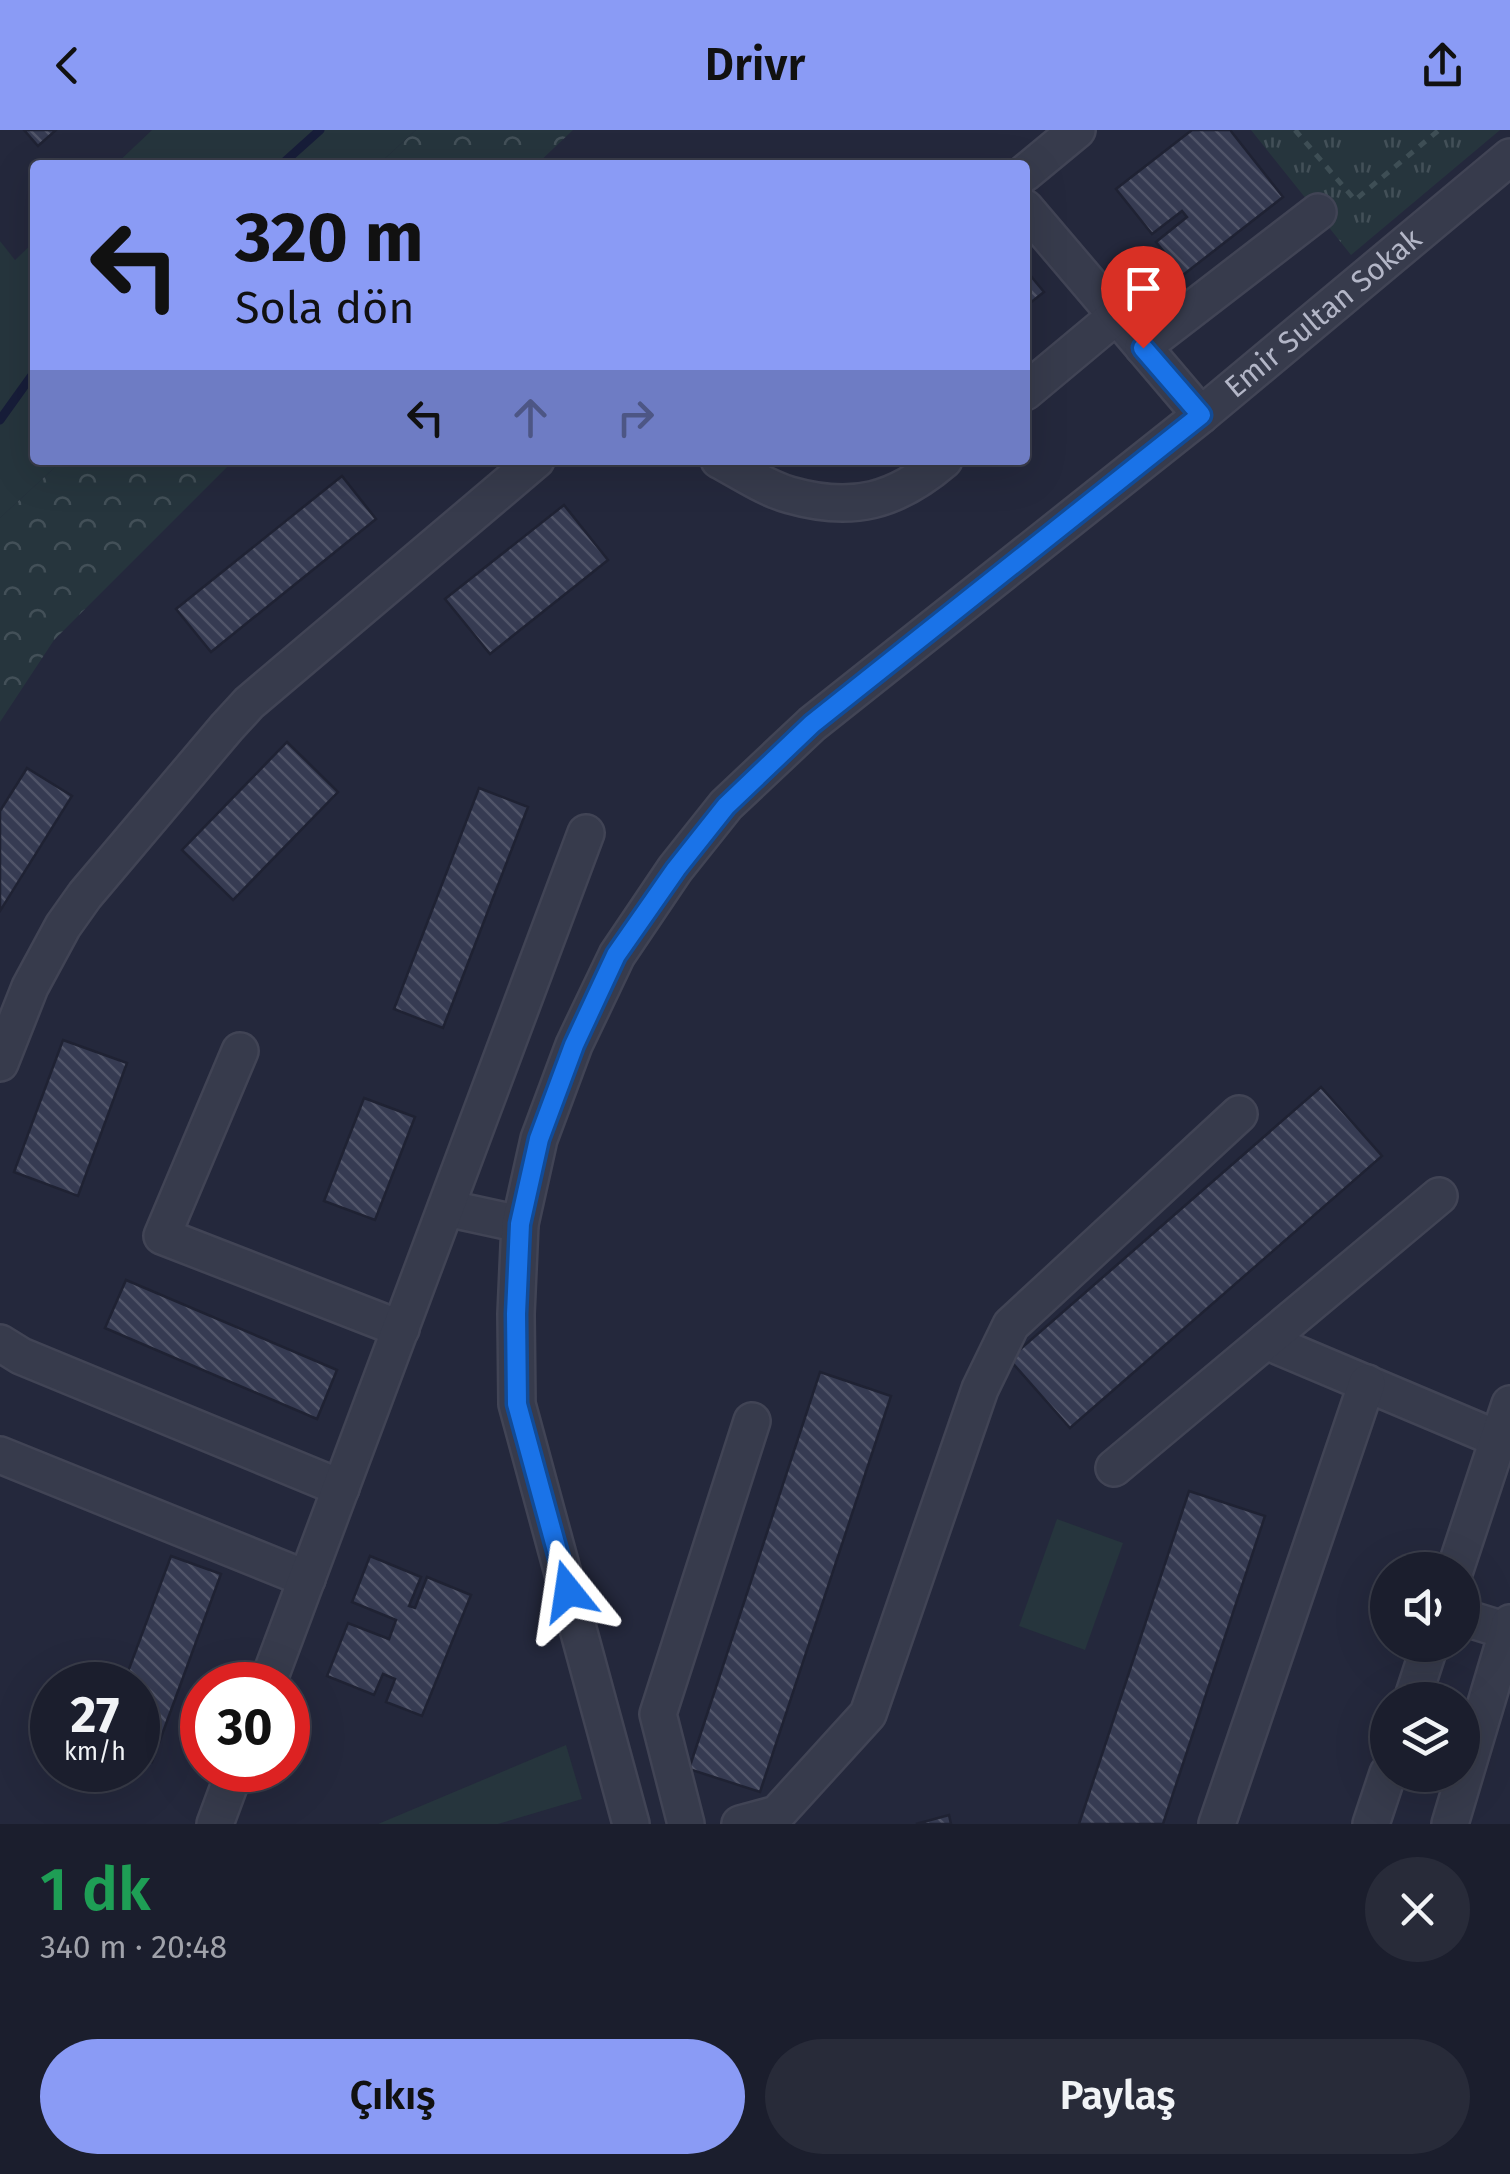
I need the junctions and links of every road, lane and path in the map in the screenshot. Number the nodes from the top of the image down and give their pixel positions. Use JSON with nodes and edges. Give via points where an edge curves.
{"nodes":[{"id":1,"x":1077,"y":130,"type":"edge"},
{"id":2,"x":1295,"y":130,"type":"edge"},
{"id":3,"x":1439,"y":130,"type":"edge"},
{"id":4,"x":1510,"y":157,"type":"edge"},
{"id":5,"x":1030,"y":169,"type":"edge"},
{"id":6,"x":1318,"y":212,"type":"dead end"},
{"id":7,"x":1030,"y":214,"type":"edge"},
{"id":8,"x":1116,"y":316,"type":"junction"},
{"id":9,"x":1143,"y":348,"type":"junction"},
{"id":10,"x":1030,"y":388,"type":"edge"},
{"id":11,"x":1201,"y":415,"type":"junction"},
{"id":12,"x":530,"y":465,"type":"edge"},
{"id":13,"x":729,"y":465,"type":"edge"},
{"id":14,"x":938,"y":465,"type":"edge"},
{"id":15,"x":586,"y":834,"type":"dead end"},
{"id":16,"x":240,"y":1052,"type":"dead end"},
{"id":17,"x":0,"y":1063,"type":"edge"},
{"id":18,"x":1239,"y":1114,"type":"dead end"},
{"id":19,"x":1439,"y":1196,"type":"dead end"},
{"id":20,"x":446,"y":1208,"type":"junction"},
{"id":21,"x":520,"y":1224,"type":"junction"},
{"id":22,"x":400,"y":1329,"type":"junction"},
{"id":23,"x":1266,"y":1341,"type":"junction"},
{"id":24,"x":0,"y":1344,"type":"edge"},
{"id":25,"x":1366,"y":1383,"type":"junction"},
{"id":26,"x":1510,"y":1404,"type":"edge"},
{"id":27,"x":752,"y":1421,"type":"dead end"},
{"id":28,"x":1498,"y":1439,"type":"junction"},
{"id":29,"x":0,"y":1455,"type":"edge"},
{"id":30,"x":1114,"y":1468,"type":"dead end"},
{"id":31,"x":341,"y":1488,"type":"junction"},
{"id":32,"x":1461,"y":1552,"type":"edge"},
{"id":33,"x":307,"y":1578,"type":"junction"},
{"id":34,"x":1480,"y":1621,"type":"edge"},
{"id":35,"x":1509,"y":1627,"type":"edge"},
{"id":36,"x":276,"y":1662,"type":"edge"},
{"id":37,"x":227,"y":1792,"type":"edge"},
{"id":38,"x":1382,"y":1792,"type":"edge"},
{"id":39,"x":215,"y":1824,"type":"edge"},
{"id":40,"x":631,"y":1824,"type":"edge"},
{"id":41,"x":686,"y":1824,"type":"edge"},
{"id":42,"x":740,"y":1824,"type":"edge"},
{"id":43,"x":1217,"y":1824,"type":"edge"},
{"id":44,"x":1371,"y":1824,"type":"edge"},
{"id":45,"x":1450,"y":1824,"type":"edge"}],
"edges":[{"from":1,"to":5,"type":"street"},
{"from":2,"to":3,"type":"path","via":[[1355,200]]},
{"from":4,"to":11,"type":"street","name":"Emir Sultan Sokak"},
{"from":6,"to":9,"type":"street"},
{"from":7,"to":8,"type":"street"},
{"from":8,"to":9,"type":"street"},
{"from":8,"to":10,"type":"street"},
{"from":9,"to":11,"type":"street"},
{"from":11,"to":21,"type":"street","name":"Emir Sultan Sokak","via":[[812,724],[726,806],[616,955],[539,1139]]},
{"from":12,"to":17,"type":"street","via":[[227,726],[62,926]]},
{"from":13,"to":14,"type":"street","via":[[790,495],[845,502],[896,493]]},
{"from":15,"to":20,"type":"street"},
{"from":16,"to":22,"type":"street","via":[[162,1236]]},
{"from":18,"to":42,"type":"street","via":[[1011,1326],[980,1389],[868,1714],[777,1814]]},
{"from":19,"to":23,"type":"street"},
{"from":20,"to":21,"type":"street"},
{"from":20,"to":22,"type":"street"},
{"from":21,"to":40,"type":"street","name":"Emir Sultan Sokak","via":[[517,1404]]},
{"from":22,"to":31,"type":"street"},
{"from":23,"to":25,"type":"street"},
{"from":23,"to":30,"type":"street"},
{"from":24,"to":31,"type":"street"},
{"from":25,"to":28,"type":"street"},
{"from":25,"to":43,"type":"street"},
{"from":26,"to":28,"type":"street"},
{"from":27,"to":41,"type":"street","via":[[658,1714]]},
{"from":28,"to":32,"type":"street"},
{"from":29,"to":33,"type":"street"},
{"from":31,"to":33,"type":"street"},
{"from":33,"to":36,"type":"street"},
{"from":34,"to":35,"type":"street"},
{"from":35,"to":45,"type":"street"},
{"from":37,"to":39,"type":"street"},
{"from":38,"to":44,"type":"street"}]}
